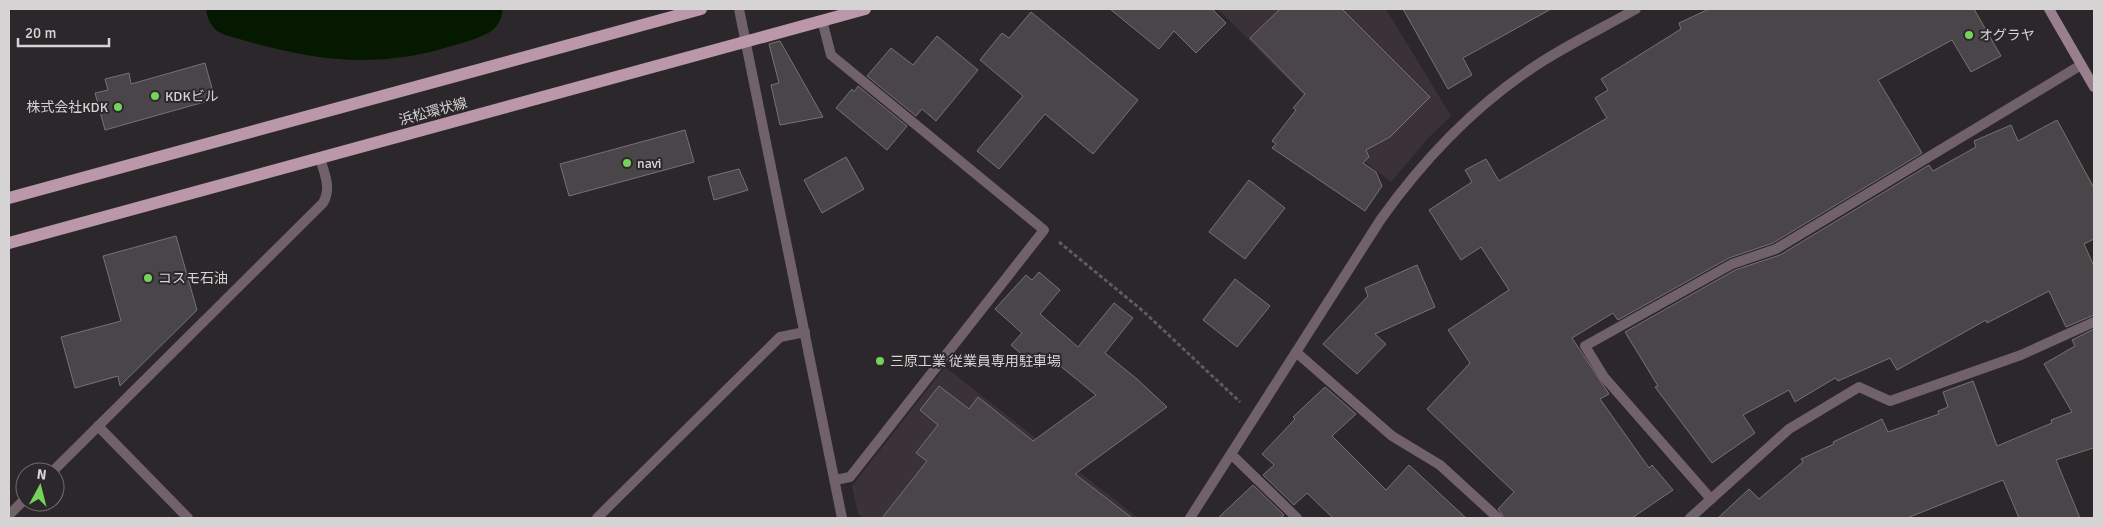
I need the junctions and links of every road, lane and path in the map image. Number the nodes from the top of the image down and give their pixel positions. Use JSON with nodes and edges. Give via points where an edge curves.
{"nodes":[{"id":1,"x":701,"y":9,"type":"edge"},
{"id":2,"x":739,"y":9,"type":"edge"},
{"id":3,"x":864,"y":9,"type":"edge"},
{"id":4,"x":1636,"y":9,"type":"edge"},
{"id":5,"x":2048,"y":9,"type":"edge"},
{"id":6,"x":822,"y":20,"type":"junction"},
{"id":7,"x":745,"y":41,"type":"junction"},
{"id":8,"x":2081,"y":65,"type":"junction"},
{"id":9,"x":2094,"y":87,"type":"edge"},
{"id":10,"x":320,"y":158,"type":"junction"},
{"id":11,"x":9,"y":198,"type":"edge"},
{"id":12,"x":1044,"y":230,"type":"junction"},
{"id":13,"x":9,"y":242,"type":"edge"},
{"id":14,"x":2094,"y":322,"type":"edge"},
{"id":15,"x":804,"y":332,"type":"junction"},
{"id":16,"x":1296,"y":352,"type":"junction"},
{"id":17,"x":1245,"y":406,"type":"dead end"},
{"id":18,"x":98,"y":426,"type":"junction"},
{"id":19,"x":1231,"y":454,"type":"junction"},
{"id":20,"x":62,"y":462,"type":"edge"},
{"id":21,"x":835,"y":480,"type":"junction"},
{"id":22,"x":1711,"y":499,"type":"junction"},
{"id":23,"x":188,"y":518,"type":"edge"},
{"id":24,"x":597,"y":518,"type":"edge"},
{"id":25,"x":842,"y":518,"type":"edge"},
{"id":26,"x":1190,"y":518,"type":"edge"},
{"id":27,"x":1297,"y":518,"type":"edge"},
{"id":28,"x":1498,"y":518,"type":"edge"},
{"id":29,"x":1690,"y":518,"type":"edge"}],
"edges":[{"from":1,"to":11,"type":"main road","name":"浜松環状線"},
{"from":2,"to":7,"type":"street"},
{"from":3,"to":6,"type":"main road","name":"浜松環状線"},
{"from":4,"to":16,"type":"street","via":[[1544,60],[1506,86],[1438,147],[1381,219]]},
{"from":5,"to":8,"type":"main road"},
{"from":6,"to":7,"type":"main road","name":"浜松環状線"},
{"from":6,"to":12,"type":"street","via":[[831,55]]},
{"from":7,"to":10,"type":"main road","name":"浜松環状線"},
{"from":7,"to":15,"type":"street"},
{"from":8,"to":9,"type":"main road"},
{"from":8,"to":22,"type":"street","via":[[1776,249],[1732,264],[1585,346],[1604,376]]},
{"from":10,"to":13,"type":"main road","name":"浜松環状線"},
{"from":10,"to":18,"type":"street","via":[[328,186],[328,195],[323,203]]},
{"from":12,"to":17,"type":"path","via":[[1143,311]]},
{"from":12,"to":21,"type":"street","via":[[850,477]]},
{"from":14,"to":22,"type":"street","via":[[2021,355],[1890,401],[1859,387],[1789,429]]},
{"from":15,"to":21,"type":"street"},
{"from":15,"to":24,"type":"street","via":[[780,338]]},
{"from":16,"to":19,"type":"street"},
{"from":16,"to":28,"type":"street","via":[[1392,436],[1440,466]]},
{"from":18,"to":20,"type":"street"},
{"from":18,"to":23,"type":"street"},
{"from":19,"to":26,"type":"street"},
{"from":19,"to":27,"type":"street"},
{"from":21,"to":25,"type":"street"},
{"from":22,"to":29,"type":"street"}]}
